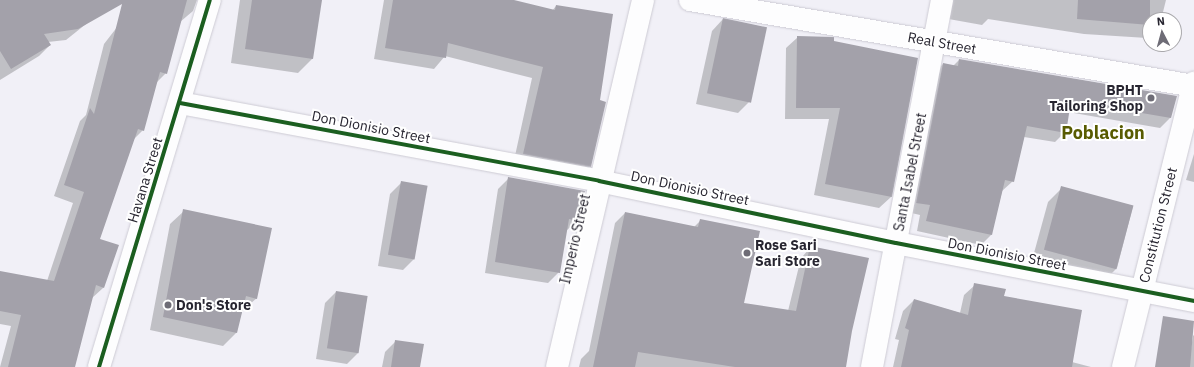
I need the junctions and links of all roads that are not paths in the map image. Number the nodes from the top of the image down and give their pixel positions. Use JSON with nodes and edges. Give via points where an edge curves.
{"nodes":[{"id":1,"x":210,"y":0,"type":"edge"},
{"id":2,"x":642,"y":0,"type":"edge"},
{"id":3,"x":690,"y":0,"type":"edge"},
{"id":4,"x":942,"y":0,"type":"edge"},
{"id":5,"x":936,"y":42,"type":"junction"},
{"id":6,"x":1194,"y":85,"type":"edge"},
{"id":7,"x":180,"y":103,"type":"junction"},
{"id":8,"x":600,"y":181,"type":"junction"},
{"id":9,"x":896,"y":243,"type":"junction"},
{"id":10,"x":1141,"y":291,"type":"junction"},
{"id":11,"x":1194,"y":301,"type":"edge"},
{"id":12,"x":98,"y":367,"type":"edge"},
{"id":13,"x":557,"y":367,"type":"edge"},
{"id":14,"x":872,"y":367,"type":"edge"},
{"id":15,"x":1123,"y":367,"type":"edge"}],
"edges":[{"from":1,"to":7,"type":"street","name":"Havana Street"},
{"from":2,"to":8,"type":"street","name":"Imperio Street"},
{"from":3,"to":5,"type":"street","name":"Real Street"},
{"from":4,"to":5,"type":"street","name":"Santa Isabel Street"},
{"from":5,"to":6,"type":"street","name":"Real Street"},
{"from":5,"to":9,"type":"street","name":"Santa Isabel Street"},
{"from":6,"to":10,"type":"street","name":"Constitution Street"},
{"from":7,"to":8,"type":"street","name":"Don Dionisio Street"},
{"from":7,"to":12,"type":"street","name":"Havana Street"},
{"from":8,"to":9,"type":"street","name":"Don Dionisio Street"},
{"from":8,"to":13,"type":"street","name":"Imperio Street"},
{"from":9,"to":10,"type":"street","name":"Don Dionisio Street"},
{"from":9,"to":14,"type":"street","name":"Santa Isabel Street"},
{"from":10,"to":11,"type":"street","name":"Don Dionisio Street"},
{"from":10,"to":15,"type":"street","name":"Constitution Street"}]}
